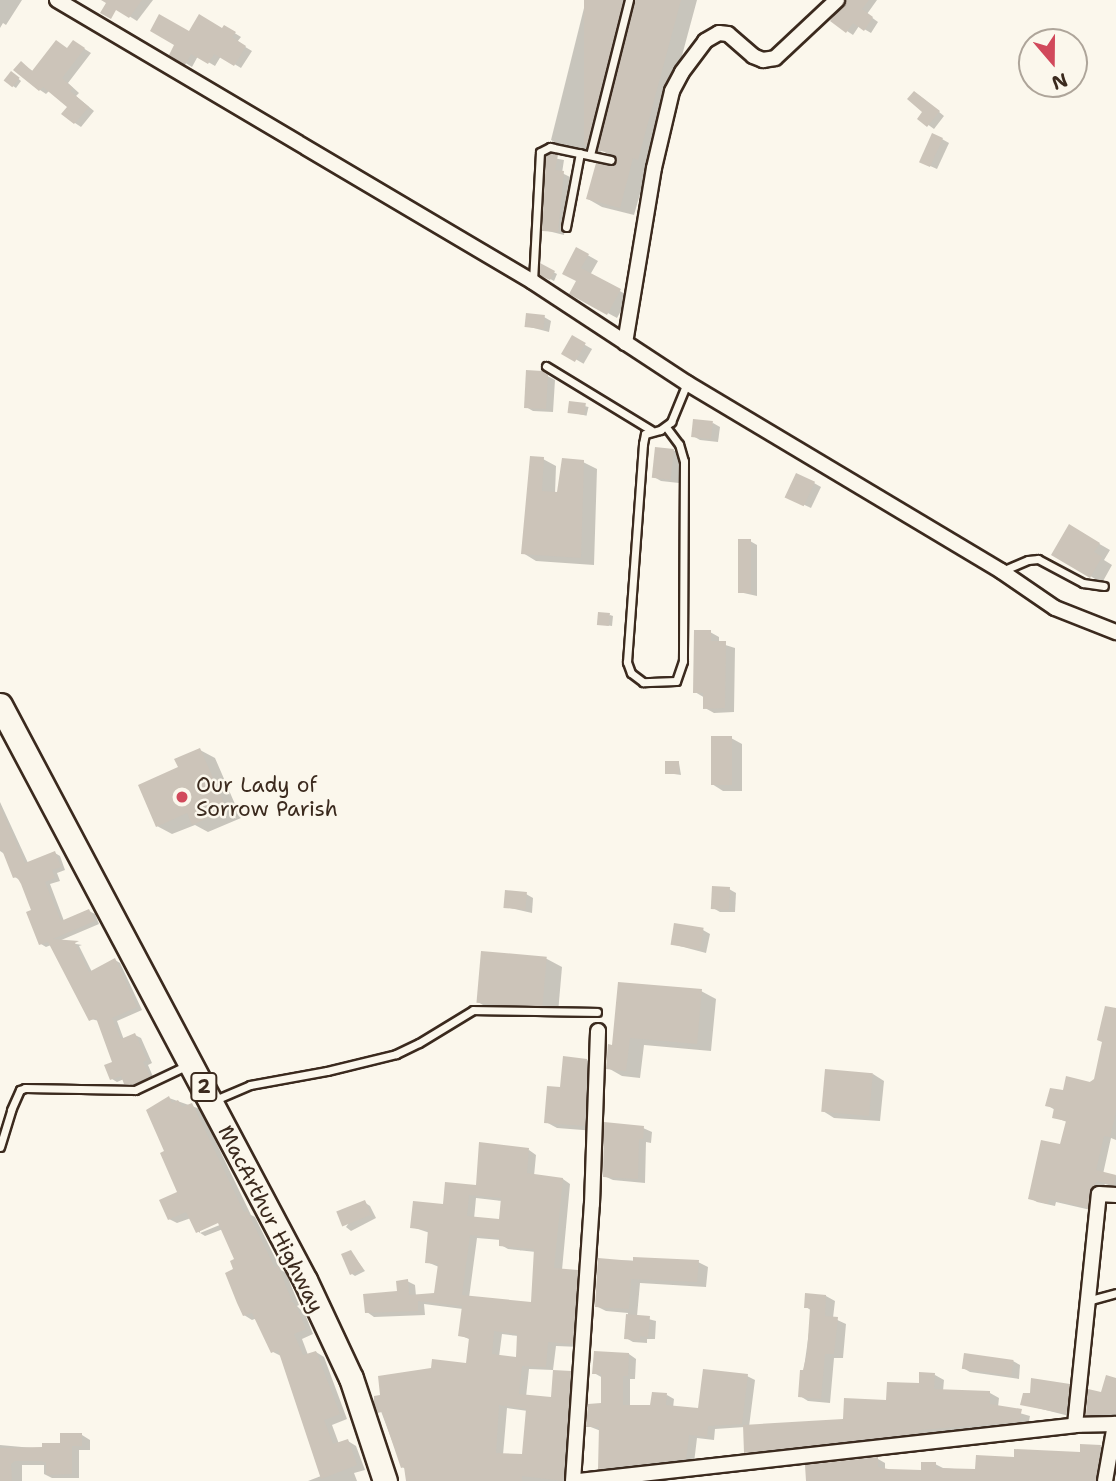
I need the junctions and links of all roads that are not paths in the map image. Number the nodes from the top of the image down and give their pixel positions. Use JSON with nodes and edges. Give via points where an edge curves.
{"nodes":[{"id":1,"x":57,"y":0,"type":"edge"},
{"id":2,"x":629,"y":0,"type":"edge"},
{"id":3,"x":837,"y":0,"type":"edge"},
{"id":4,"x":580,"y":153,"type":"junction"},
{"id":5,"x":590,"y":155,"type":"junction"},
{"id":6,"x":611,"y":160,"type":"dead end"},
{"id":7,"x":566,"y":227,"type":"dead end"},
{"id":8,"x":533,"y":282,"type":"junction"},
{"id":9,"x":625,"y":343,"type":"junction"},
{"id":10,"x":546,"y":366,"type":"dead end"},
{"id":11,"x":687,"y":383,"type":"junction"},
{"id":12,"x":666,"y":427,"type":"junction"},
{"id":13,"x":650,"y":430,"type":"junction"},
{"id":14,"x":1001,"y":571,"type":"junction"},
{"id":15,"x":1104,"y":586,"type":"dead end"},
{"id":16,"x":1116,"y":632,"type":"edge"},
{"id":17,"x":0,"y":705,"type":"edge"},
{"id":18,"x":597,"y":1012,"type":"dead end"},
{"id":19,"x":598,"y":1031,"type":"dead end"},
{"id":20,"x":191,"y":1064,"type":"junction"},
{"id":21,"x":211,"y":1101,"type":"junction"},
{"id":22,"x":0,"y":1147,"type":"edge"},
{"id":23,"x":1116,"y":1195,"type":"edge"},
{"id":24,"x":1116,"y":1293,"type":"edge"},
{"id":25,"x":1086,"y":1301,"type":"junction"},
{"id":26,"x":1115,"y":1424,"type":"edge"},
{"id":27,"x":1074,"y":1426,"type":"junction"},
{"id":28,"x":385,"y":1481,"type":"edge"},
{"id":29,"x":573,"y":1481,"type":"edge"},
{"id":30,"x":579,"y":1481,"type":"edge"},
{"id":31,"x":1105,"y":1481,"type":"edge"}],
"edges":[{"from":1,"to":8,"type":"street"},
{"from":2,"to":5,"type":"lane"},
{"from":3,"to":9,"type":"street","via":[[775,58],[763,60],[728,34],[719,33],[705,41],[682,72],[672,91],[654,168]]},
{"from":4,"to":5,"type":"lane"},
{"from":4,"to":7,"type":"lane"},
{"from":4,"to":8,"type":"lane","via":[[550,147],[540,152]]},
{"from":5,"to":6,"type":"lane"},
{"from":8,"to":9,"type":"street"},
{"from":9,"to":11,"type":"street"},
{"from":10,"to":13,"type":"lane"},
{"from":11,"to":12,"type":"lane"},
{"from":11,"to":14,"type":"street"},
{"from":12,"to":13,"type":"lane"},
{"from":12,"to":13,"type":"lane","via":[[683,451],[685,509],[683,661],[676,681],[670,683],[643,682],[631,673],[628,662],[643,444]]},
{"from":14,"to":15,"type":"lane","via":[[1038,559],[1083,583]]},
{"from":14,"to":16,"type":"street","via":[[1055,608]]},
{"from":17,"to":20,"type":"highway","name":"MacArthur Highway","number":"2"},
{"from":18,"to":21,"type":"lane","via":[[473,1010],[396,1054],[250,1085]]},
{"from":19,"to":29,"type":"street","via":[[592,1205]]},
{"from":20,"to":21,"type":"highway","name":"MacArthur Highway","number":"2"},
{"from":20,"to":22,"type":"lane","via":[[135,1090],[20,1090]]},
{"from":21,"to":28,"type":"highway","name":"MacArthur Highway","number":"2","via":[[351,1378]]},
{"from":23,"to":25,"type":"street","via":[[1099,1194]]},
{"from":24,"to":25,"type":"lane"},
{"from":25,"to":27,"type":"street"},
{"from":26,"to":27,"type":"street"},
{"from":26,"to":31,"type":"street"},
{"from":27,"to":30,"type":"street"}]}
